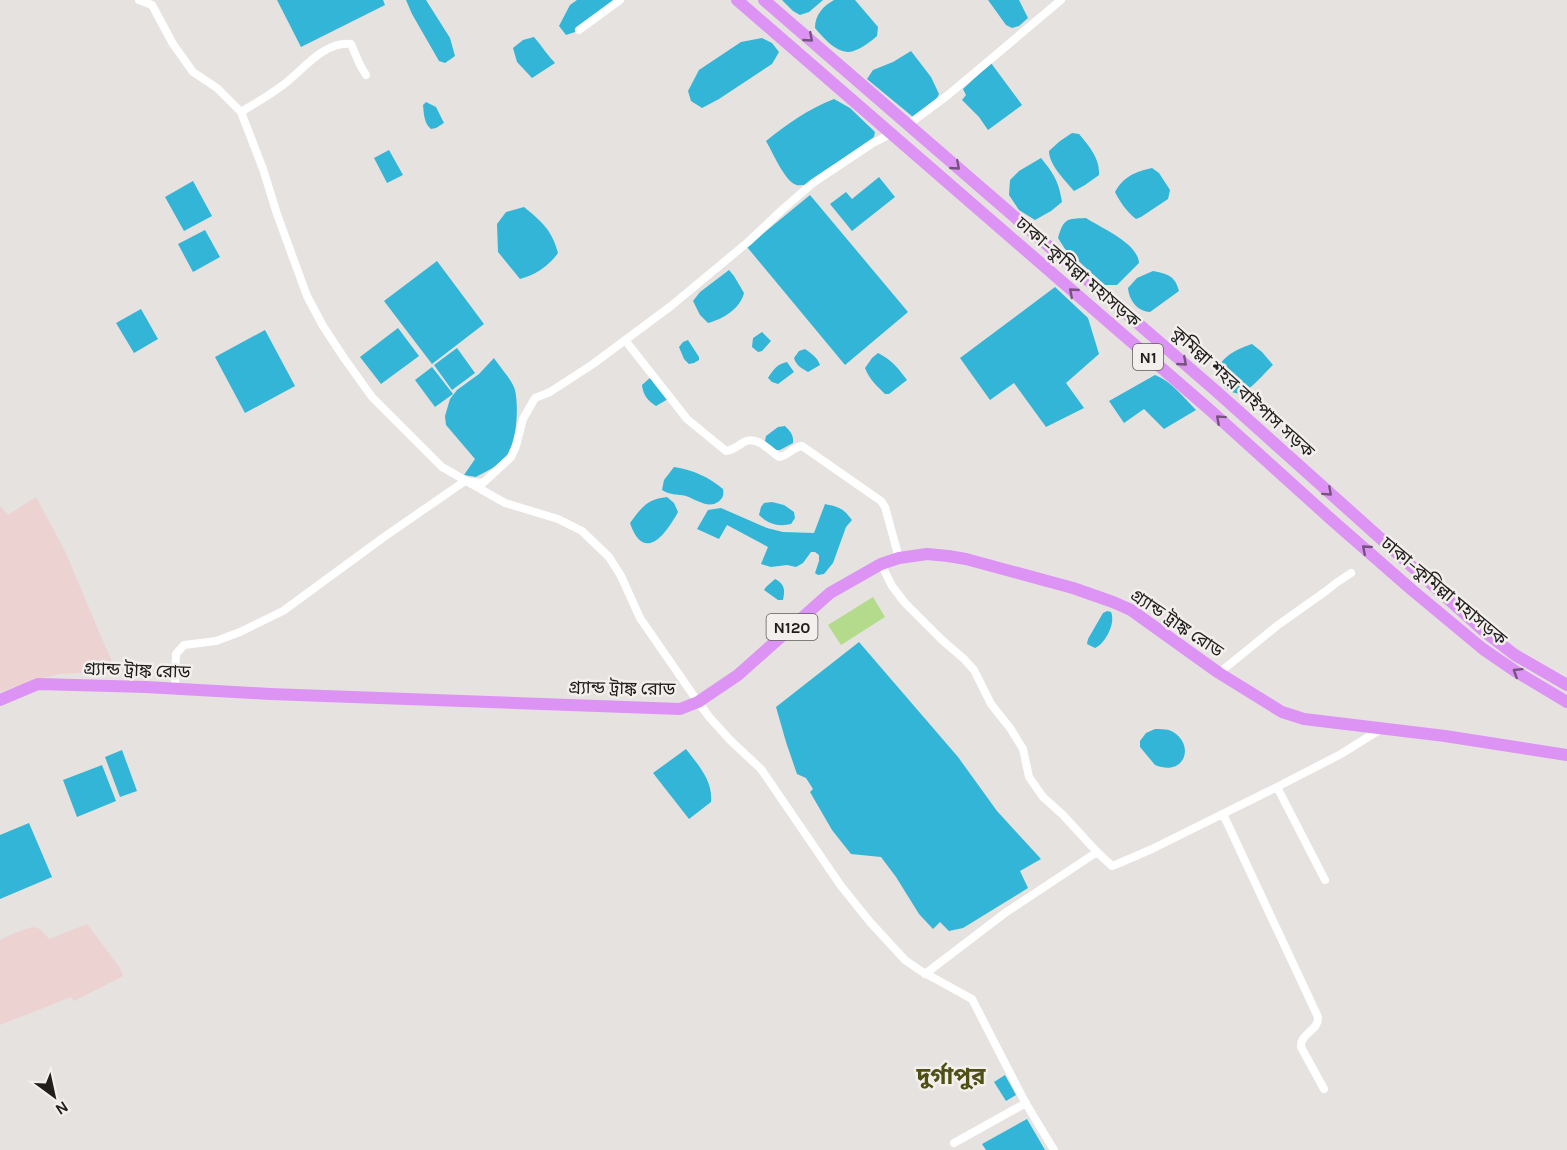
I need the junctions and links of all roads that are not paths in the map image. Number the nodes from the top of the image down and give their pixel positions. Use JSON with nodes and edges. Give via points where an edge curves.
{"nodes":[{"id":1,"x":139,"y":0,"type":"edge"},
{"id":2,"x":620,"y":0,"type":"edge"},
{"id":3,"x":737,"y":0,"type":"edge"},
{"id":4,"x":764,"y":0,"type":"edge"},
{"id":5,"x":1061,"y":0,"type":"edge"},
{"id":6,"x":579,"y":30,"type":"dead end"},
{"id":7,"x":366,"y":75,"type":"dead end"},
{"id":8,"x":241,"y":112,"type":"junction"},
{"id":9,"x":909,"y":124,"type":"junction"},
{"id":10,"x":891,"y":134,"type":"junction"},
{"id":11,"x":625,"y":340,"type":"junction"},
{"id":12,"x":465,"y":481,"type":"junction"},
{"id":13,"x":899,"y":558,"type":"junction"},
{"id":14,"x":880,"y":564,"type":"junction"},
{"id":15,"x":1351,"y":573,"type":"dead end"},
{"id":16,"x":1219,"y":673,"type":"junction"},
{"id":17,"x":1567,"y":685,"type":"edge"},
{"id":18,"x":175,"y":688,"type":"junction"},
{"id":19,"x":0,"y":700,"type":"edge"},
{"id":20,"x":698,"y":702,"type":"junction"},
{"id":21,"x":1567,"y":702,"type":"edge"},
{"id":22,"x":1382,"y":729,"type":"junction"},
{"id":23,"x":1567,"y":749,"type":"edge"},
{"id":24,"x":1551,"y":753,"type":"junction"},
{"id":25,"x":1567,"y":755,"type":"edge"},
{"id":26,"x":1277,"y":787,"type":"junction"},
{"id":27,"x":1223,"y":814,"type":"junction"},
{"id":28,"x":1097,"y":852,"type":"junction"},
{"id":29,"x":1325,"y":880,"type":"dead end"},
{"id":30,"x":925,"y":974,"type":"junction"},
{"id":31,"x":1324,"y":1089,"type":"dead end"},
{"id":32,"x":1026,"y":1103,"type":"junction"},
{"id":33,"x":954,"y":1143,"type":"dead end"},
{"id":34,"x":1054,"y":1150,"type":"edge"}],
"edges":[{"from":1,"to":8,"type":"street","via":[[152,5],[194,72]]},
{"from":2,"to":6,"type":"street"},
{"from":3,"to":10,"type":"highway","name":"ঢাকা–কুমিল্লা মহাসড়ক","number":"N1"},
{"from":4,"to":9,"type":"highway","name":"কুমিল্লা শহর বাইপাস সড়ক","number":"N1","one_way":true},
{"from":5,"to":9,"type":"street"},
{"from":7,"to":8,"type":"street","via":[[351,44],[330,48]]},
{"from":8,"to":12,"type":"street","via":[[307,296],[323,326],[372,397],[442,467]]},
{"from":9,"to":17,"type":"highway","name":"কুমিল্লা শহর বাইপাস সড়ক","number":"N1","one_way":true,"via":[[1485,632],[1515,655]]},
{"from":10,"to":11,"type":"street","via":[[813,183],[701,282]]},
{"from":21,"to":10,"type":"highway","name":"ঢাকা–কুমিল্লা মহাসড়ক","number":"N1","one_way":true,"via":[[1483,649],[1412,590]]},
{"from":11,"to":12,"type":"street","via":[[550,392],[535,398],[523,419],[511,457],[483,483]]},
{"from":11,"to":13,"type":"street","via":[[687,419],[726,451],[749,439],[779,457],[802,446],[881,501]]},
{"from":12,"to":18,"type":"street","via":[[284,611],[216,641],[183,645],[176,654]]},
{"from":12,"to":20,"type":"street","via":[[505,503],[558,519],[582,531],[609,557],[640,618]]},
{"from":13,"to":14,"type":"highway","name":"গ্র্যান্ড ট্রাঙ্ক রোড","number":"N120"},
{"from":13,"to":16,"type":"highway","name":"গ্র্যান্ড ট্রাঙ্ক রোড","number":"N120","via":[[927,554],[966,559],[1113,602],[1131,610]]},
{"from":14,"to":20,"type":"highway","name":"গ্র্যান্ড ট্রাঙ্ক রোড","number":"N120","via":[[830,593],[738,675]]},
{"from":14,"to":28,"type":"street","via":[[905,603],[974,670],[991,704],[1023,749],[1029,777],[1043,797]]},
{"from":15,"to":16,"type":"street"},
{"from":16,"to":22,"type":"highway","name":"গ্র্যান্ড ট্রাঙ্ক রোড","number":"N120","via":[[1282,712],[1314,721]]},
{"from":18,"to":19,"type":"highway","name":"গ্র্যান্ড ট্রাঙ্ক রোড","number":"N120","via":[[38,684]]},
{"from":18,"to":20,"type":"highway","name":"গ্র্যান্ড ট্রাঙ্ক রোড","number":"N120","via":[[659,709],[680,709]]},
{"from":20,"to":30,"type":"street","via":[[761,769],[870,922],[905,960]]},
{"from":22,"to":24,"type":"highway","name":"গ্র্যান্ড ট্রাঙ্ক রোড","number":"N120"},
{"from":22,"to":26,"type":"street"},
{"from":23,"to":24,"type":"highway","name":"গ্র্যান্ড ট্রাঙ্ক রোড","number":"N120"},
{"from":24,"to":25,"type":"highway","name":"গ্র্যান্ড ট্রাঙ্ক রোড","number":"N120"},
{"from":26,"to":27,"type":"street"},
{"from":26,"to":29,"type":"street"},
{"from":27,"to":28,"type":"street","via":[[1112,866]]},
{"from":27,"to":31,"type":"street","via":[[1317,1017],[1318,1022],[1300,1042]]},
{"from":28,"to":30,"type":"street","via":[[1005,913]]},
{"from":30,"to":32,"type":"street","via":[[972,999]]},
{"from":32,"to":33,"type":"street"},
{"from":32,"to":34,"type":"street"}]}
